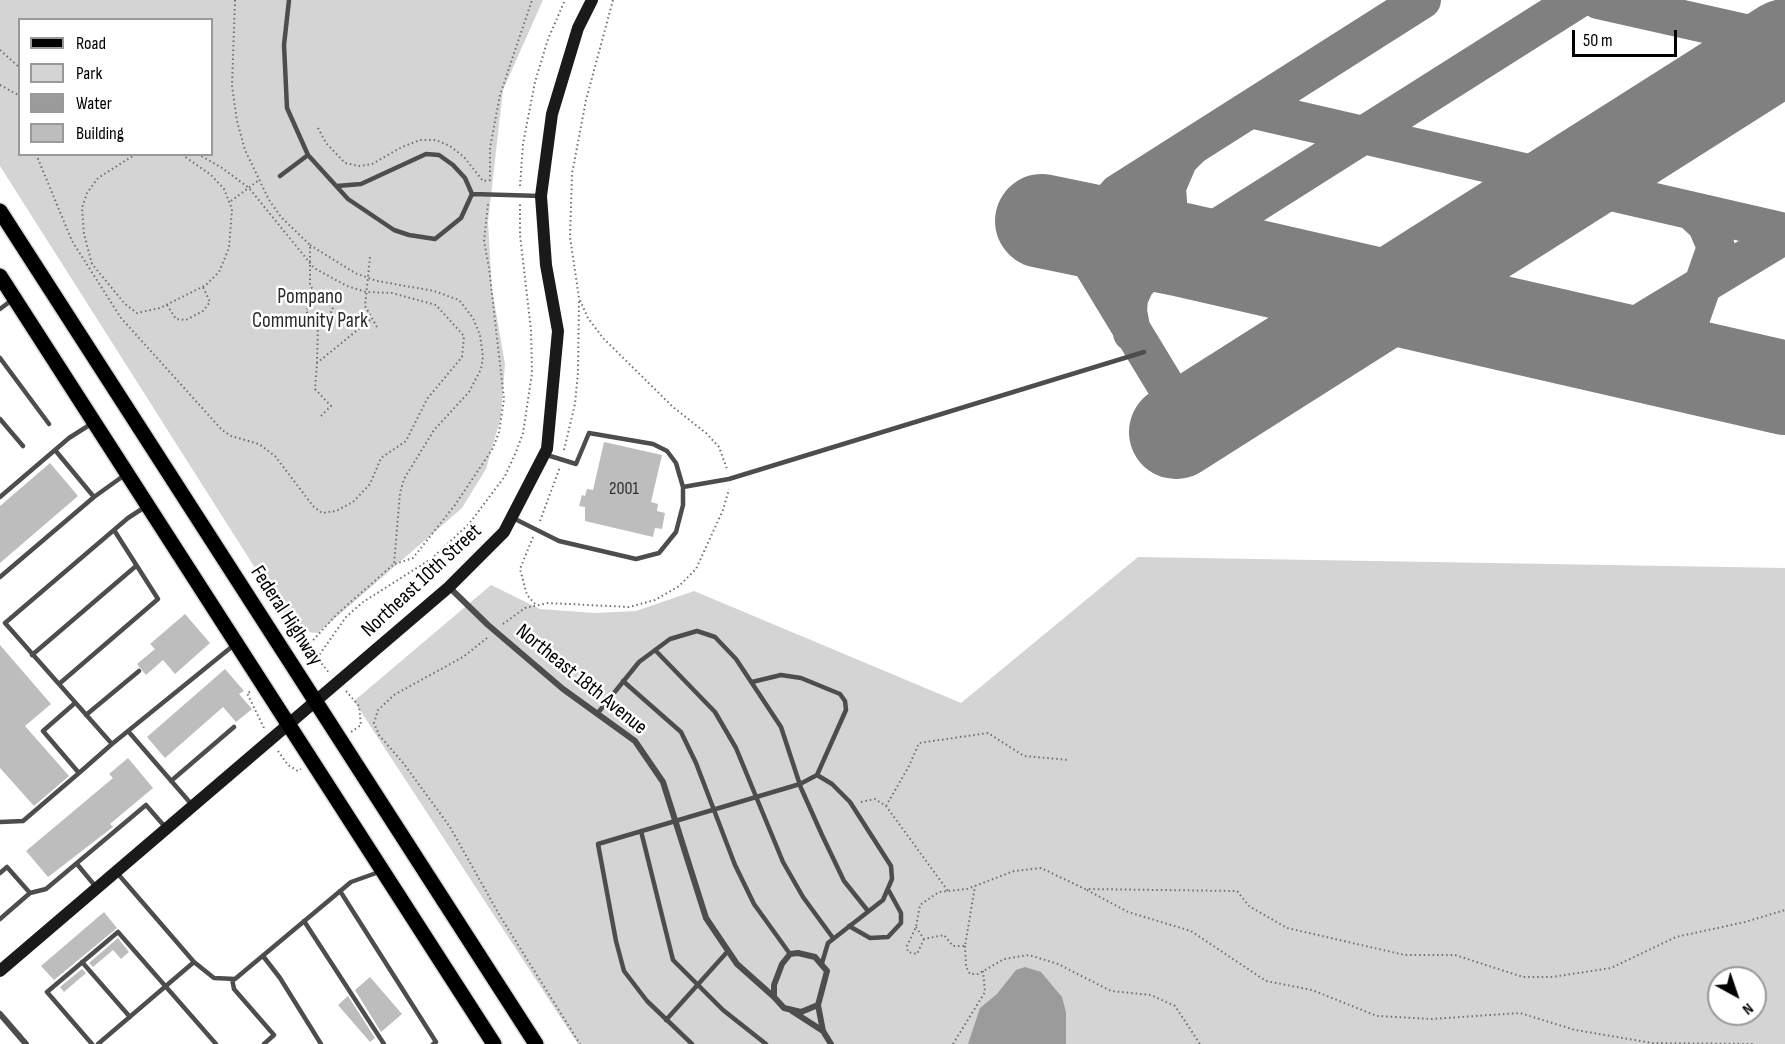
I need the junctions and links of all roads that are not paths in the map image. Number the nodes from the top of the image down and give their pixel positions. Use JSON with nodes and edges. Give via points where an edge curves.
{"nodes":[{"id":1,"x":289,"y":0,"type":"edge"},
{"id":2,"x":592,"y":0,"type":"edge"},
{"id":3,"x":308,"y":155,"type":"junction"},
{"id":4,"x":280,"y":177,"type":"dead end"},
{"id":5,"x":337,"y":186,"type":"junction"},
{"id":6,"x":472,"y":194,"type":"junction"},
{"id":7,"x":541,"y":196,"type":"junction"},
{"id":8,"x":0,"y":211,"type":"edge"},
{"id":9,"x":0,"y":276,"type":"edge"},
{"id":10,"x":14,"y":298,"type":"junction"},
{"id":11,"x":0,"y":309,"type":"edge"},
{"id":12,"x":1144,"y":352,"type":"dead end"},
{"id":13,"x":0,"y":358,"type":"edge"},
{"id":14,"x":0,"y":419,"type":"edge"},
{"id":15,"x":93,"y":422,"type":"junction"},
{"id":16,"x":49,"y":424,"type":"dead end"},
{"id":17,"x":23,"y":446,"type":"dead end"},
{"id":18,"x":55,"y":450,"type":"junction"},
{"id":19,"x":544,"y":454,"type":"junction"},
{"id":20,"x":127,"y":474,"type":"junction"},
{"id":21,"x":683,"y":487,"type":"junction"},
{"id":22,"x":0,"y":497,"type":"edge"},
{"id":23,"x":94,"y":497,"type":"junction"},
{"id":24,"x":147,"y":506,"type":"junction"},
{"id":25,"x":512,"y":517,"type":"junction"},
{"id":26,"x":114,"y":530,"type":"junction"},
{"id":27,"x":136,"y":566,"type":"junction"},
{"id":28,"x":0,"y":577,"type":"edge"},
{"id":29,"x":449,"y":587,"type":"junction"},
{"id":30,"x":0,"y":618,"type":"edge"},
{"id":31,"x":4,"y":623,"type":"junction"},
{"id":32,"x":236,"y":643,"type":"junction"},
{"id":33,"x":656,"y":650,"type":"junction"},
{"id":34,"x":32,"y":654,"type":"junction"},
{"id":35,"x":139,"y":671,"type":"dead end"},
{"id":36,"x":623,"y":681,"type":"junction"},
{"id":37,"x":752,"y":682,"type":"junction"},
{"id":38,"x":59,"y":684,"type":"junction"},
{"id":39,"x":316,"y":702,"type":"junction"},
{"id":40,"x":75,"y":703,"type":"junction"},
{"id":41,"x":597,"y":714,"type":"junction"},
{"id":42,"x":86,"y":715,"type":"junction"},
{"id":43,"x":289,"y":724,"type":"junction"},
{"id":44,"x":234,"y":727,"type":"dead end"},
{"id":45,"x":128,"y":731,"type":"junction"},
{"id":46,"x":112,"y":744,"type":"junction"},
{"id":47,"x":80,"y":773,"type":"junction"},
{"id":48,"x":817,"y":775,"type":"junction"},
{"id":49,"x":171,"y":781,"type":"junction"},
{"id":50,"x":800,"y":784,"type":"junction"},
{"id":51,"x":754,"y":796,"type":"junction"},
{"id":52,"x":193,"y":806,"type":"junction"},
{"id":53,"x":713,"y":811,"type":"junction"},
{"id":54,"x":676,"y":821,"type":"junction"},
{"id":55,"x":0,"y":822,"type":"edge"},
{"id":56,"x":167,"y":829,"type":"junction"},
{"id":57,"x":641,"y":831,"type":"junction"},
{"id":58,"x":77,"y":864,"type":"junction"},
{"id":59,"x":382,"y":870,"type":"junction"},
{"id":60,"x":116,"y":872,"type":"junction"},
{"id":61,"x":0,"y":873,"type":"edge"},
{"id":62,"x":97,"y":888,"type":"junction"},
{"id":63,"x":340,"y":891,"type":"junction"},
{"id":64,"x":889,"y":891,"type":"junction"},
{"id":65,"x":30,"y":893,"type":"junction"},
{"id":66,"x":868,"y":911,"type":"junction"},
{"id":67,"x":0,"y":919,"type":"edge"},
{"id":68,"x":304,"y":921,"type":"junction"},
{"id":69,"x":849,"y":926,"type":"junction"},
{"id":70,"x":833,"y":938,"type":"junction"},
{"id":71,"x":728,"y":951,"type":"junction"},
{"id":72,"x":790,"y":954,"type":"junction"},
{"id":73,"x":263,"y":956,"type":"junction"},
{"id":74,"x":82,"y":962,"type":"junction"},
{"id":75,"x":194,"y":962,"type":"junction"},
{"id":76,"x":822,"y":963,"type":"junction"},
{"id":77,"x":0,"y":971,"type":"edge"},
{"id":78,"x":232,"y":979,"type":"junction"},
{"id":79,"x":697,"y":984,"type":"junction"},
{"id":80,"x":165,"y":987,"type":"junction"},
{"id":81,"x":774,"y":997,"type":"junction"},
{"id":82,"x":818,"y":1005,"type":"junction"},
{"id":83,"x":792,"y":1011,"type":"junction"},
{"id":84,"x":0,"y":1014,"type":"edge"},
{"id":85,"x":130,"y":1017,"type":"junction"},
{"id":86,"x":666,"y":1020,"type":"junction"},
{"id":87,"x":822,"y":1031,"type":"junction"},
{"id":88,"x":26,"y":1044,"type":"edge"},
{"id":89,"x":92,"y":1044,"type":"edge"},
{"id":90,"x":98,"y":1044,"type":"edge"},
{"id":91,"x":216,"y":1044,"type":"edge"},
{"id":92,"x":264,"y":1044,"type":"edge"},
{"id":93,"x":321,"y":1044,"type":"edge"},
{"id":94,"x":384,"y":1044,"type":"edge"},
{"id":95,"x":434,"y":1044,"type":"edge"},
{"id":96,"x":494,"y":1044,"type":"edge"},
{"id":97,"x":536,"y":1044,"type":"edge"},
{"id":98,"x":692,"y":1044,"type":"edge"},
{"id":99,"x":766,"y":1044,"type":"edge"},
{"id":100,"x":831,"y":1044,"type":"edge"}],
"edges":[{"from":1,"to":3,"type":"lane","via":[[284,45],[287,108]]},
{"from":2,"to":7,"type":"street","name":"Northeast 10th Street","via":[[578,28],[552,114]]},
{"from":3,"to":4,"type":"lane"},
{"from":3,"to":5,"type":"lane"},
{"from":5,"to":6,"type":"lane","via":[[360,184],[426,154],[439,155],[453,165]]},
{"from":5,"to":6,"type":"lane","via":[[359,209],[394,230],[435,239],[461,218]]},
{"from":6,"to":7,"type":"lane"},
{"from":7,"to":19,"type":"street","name":"Northeast 10th Street","via":[[546,265],[558,331]]},
{"from":8,"to":39,"type":"main road","name":"Federal Highway"},
{"from":9,"to":10,"type":"main road"},
{"from":10,"to":11,"type":"lane"},
{"from":10,"to":15,"type":"main road"},
{"from":12,"to":21,"type":"lane","via":[[729,479]]},
{"from":13,"to":16,"type":"lane"},
{"from":14,"to":17,"type":"lane"},
{"from":15,"to":18,"type":"lane"},
{"from":15,"to":20,"type":"main road"},
{"from":18,"to":22,"type":"lane"},
{"from":18,"to":23,"type":"lane"},
{"from":19,"to":21,"type":"lane","via":[[576,464],[589,433],[653,444],[667,451],[676,463]]},
{"from":19,"to":25,"type":"street","name":"Northeast 10th Street"},
{"from":20,"to":23,"type":"lane"},
{"from":20,"to":24,"type":"main road"},
{"from":21,"to":25,"type":"lane","via":[[676,532],[659,553],[636,559],[559,541]]},
{"from":23,"to":28,"type":"lane"},
{"from":24,"to":26,"type":"lane"},
{"from":24,"to":32,"type":"main road"},
{"from":25,"to":29,"type":"street","name":"Northeast 10th Street","via":[[504,532]]},
{"from":26,"to":27,"type":"lane"},
{"from":26,"to":31,"type":"lane"},
{"from":27,"to":34,"type":"lane"},
{"from":27,"to":38,"type":"lane","via":[[158,599]]},
{"from":29,"to":39,"type":"street","name":"Northeast 10th Street"},
{"from":29,"to":41,"type":"street","name":"Northeast 18th Avenue","via":[[495,631]]},
{"from":30,"to":31,"type":"lane"},
{"from":31,"to":34,"type":"lane"},
{"from":32,"to":43,"type":"main road"},
{"from":32,"to":45,"type":"lane"},
{"from":33,"to":36,"type":"lane"},
{"from":33,"to":37,"type":"lane","via":[[670,639],[697,631],[715,637]]},
{"from":33,"to":51,"type":"lane","via":[[715,712],[736,748]]},
{"from":34,"to":38,"type":"lane"},
{"from":35,"to":42,"type":"lane"},
{"from":36,"to":41,"type":"lane"},
{"from":36,"to":53,"type":"lane","via":[[681,732]]},
{"from":37,"to":48,"type":"lane","via":[[781,675],[801,678],[840,694],[845,701],[846,710]]},
{"from":37,"to":50,"type":"lane","via":[[781,727]]},
{"from":38,"to":40,"type":"lane"},
{"from":39,"to":43,"type":"street","name":"Northeast 10th Street"},
{"from":39,"to":97,"type":"main road","name":"Federal Highway"},
{"from":40,"to":42,"type":"lane"},
{"from":40,"to":47,"type":"lane","via":[[43,731]]},
{"from":41,"to":54,"type":"street","name":"Northeast 18th Avenue","via":[[634,741],[663,782]]},
{"from":42,"to":46,"type":"lane"},
{"from":43,"to":52,"type":"street","name":"Northeast 10th Street"},
{"from":43,"to":59,"type":"main road"},
{"from":44,"to":49,"type":"lane"},
{"from":45,"to":46,"type":"lane"},
{"from":45,"to":49,"type":"lane"},
{"from":46,"to":47,"type":"lane"},
{"from":47,"to":55,"type":"lane","via":[[23,821]]},
{"from":48,"to":50,"type":"lane"},
{"from":48,"to":64,"type":"lane","via":[[851,804],[891,866]]},
{"from":49,"to":52,"type":"lane"},
{"from":50,"to":51,"type":"lane"},
{"from":50,"to":66,"type":"lane","via":[[844,881]]},
{"from":51,"to":53,"type":"lane"},
{"from":51,"to":70,"type":"lane","via":[[783,862]]},
{"from":52,"to":56,"type":"street","name":"Northeast 10th Street"},
{"from":53,"to":54,"type":"lane"},
{"from":53,"to":72,"type":"lane","via":[[754,904]]},
{"from":54,"to":57,"type":"lane"},
{"from":54,"to":71,"type":"street","name":"Northeast 18th Avenue","via":[[706,918]]},
{"from":56,"to":58,"type":"lane","via":[[146,805]]},
{"from":56,"to":60,"type":"street","name":"Northeast 10th Street"},
{"from":57,"to":79,"type":"lane","via":[[673,960]]},
{"from":57,"to":86,"type":"lane","via":[[598,844],[624,971]]},
{"from":58,"to":62,"type":"lane"},
{"from":58,"to":65,"type":"lane","via":[[46,889]]},
{"from":59,"to":63,"type":"lane","via":[[351,882]]},
{"from":59,"to":96,"type":"main road"},
{"from":60,"to":62,"type":"street","name":"Northeast 10th Street"},
{"from":60,"to":75,"type":"lane"},
{"from":61,"to":65,"type":"lane","via":[[7,867]]},
{"from":62,"to":77,"type":"street","name":"Northeast 10th Street"},
{"from":63,"to":68,"type":"lane"},
{"from":63,"to":95,"type":"lane"},
{"from":64,"to":66,"type":"lane"},
{"from":64,"to":69,"type":"lane","via":[[901,913],[901,923],[888,938],[870,938]]},
{"from":65,"to":67,"type":"lane"},
{"from":66,"to":69,"type":"lane"},
{"from":68,"to":73,"type":"lane"},
{"from":68,"to":94,"type":"lane"},
{"from":69,"to":70,"type":"lane"},
{"from":70,"to":76,"type":"lane"},
{"from":71,"to":79,"type":"lane"},
{"from":71,"to":81,"type":"street","name":"Northeast 18th Avenue"},
{"from":72,"to":76,"type":"street","via":[[807,954]]},
{"from":72,"to":81,"type":"street","via":[[774,985]]},
{"from":73,"to":78,"type":"lane"},
{"from":73,"to":93,"type":"lane"},
{"from":74,"to":80,"type":"lane","via":[[118,932]]},
{"from":74,"to":85,"type":"lane"},
{"from":74,"to":89,"type":"lane","via":[[47,992]]},
{"from":75,"to":78,"type":"lane","via":[[214,978]]},
{"from":75,"to":80,"type":"lane"},
{"from":76,"to":82,"type":"street","via":[[827,971]]},
{"from":78,"to":92,"type":"lane","via":[[234,989],[274,1035]]},
{"from":79,"to":86,"type":"lane"},
{"from":79,"to":99,"type":"lane"},
{"from":80,"to":85,"type":"lane"},
{"from":80,"to":91,"type":"lane"},
{"from":81,"to":83,"type":"street"},
{"from":82,"to":83,"type":"street"},
{"from":82,"to":87,"type":"street"},
{"from":83,"to":87,"type":"street"},
{"from":84,"to":88,"type":"street"},
{"from":85,"to":90,"type":"lane"},
{"from":86,"to":98,"type":"lane"},
{"from":87,"to":100,"type":"street"}]}
